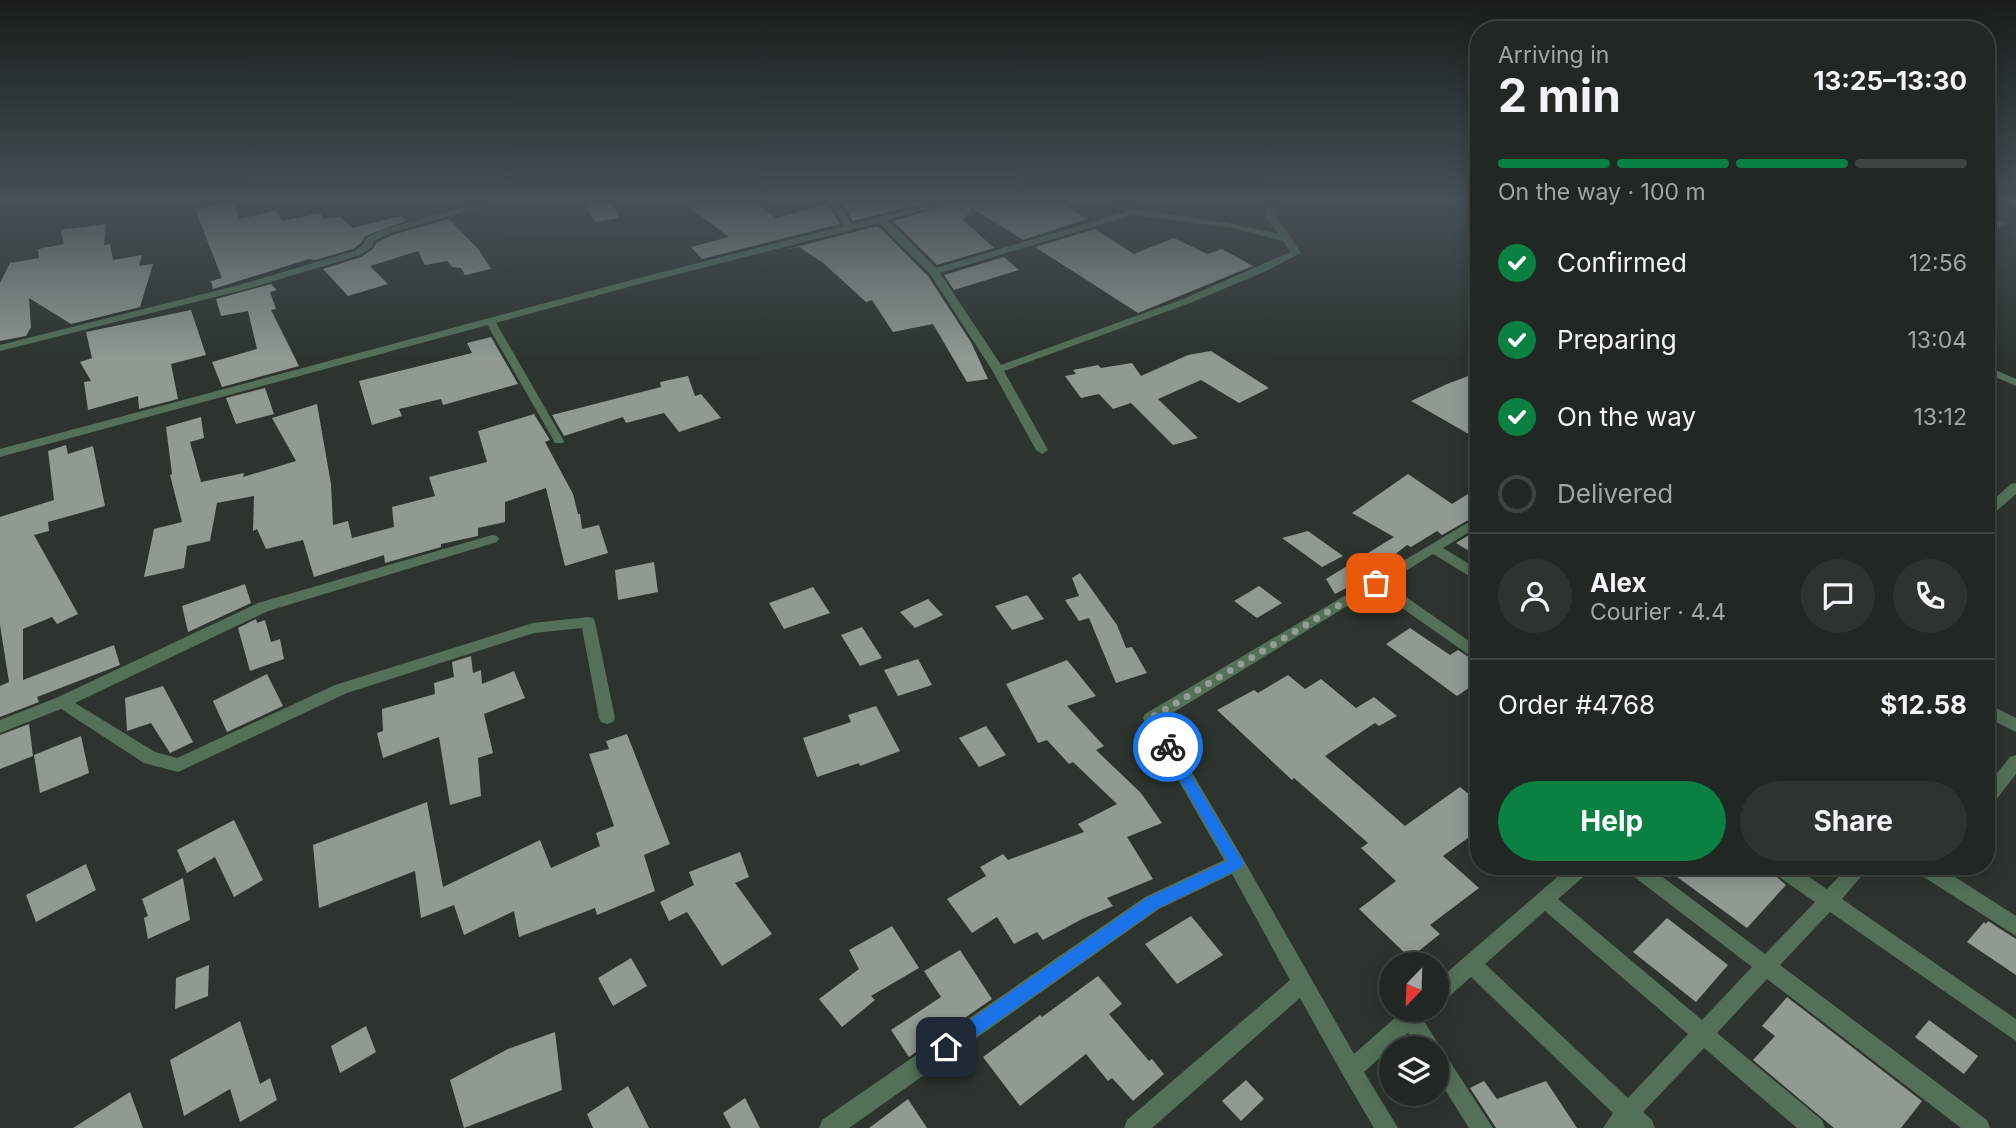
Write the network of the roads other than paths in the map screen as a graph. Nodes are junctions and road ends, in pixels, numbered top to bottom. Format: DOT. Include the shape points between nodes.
graph roads {
  1 [pos="355,254"];
  2 [pos="745,254"];
  3 [pos="916,254"];
  4 [pos="993,254"];
  5 [pos="1295,254"];
  6 [pos="934,271"];
  7 [pos="490,321"];
  8 [pos="0,348"];
  9 [pos="998,370"];
  10 [pos="1995,373"];
  11 [pos="2016,383"];
  12 [pos="559,441"];
  13 [pos="1042,450"];
  14 [pos="0,453"];
  15 [pos="2016,487"];
  16 [pos="1995,505"];
  17 [pos="1470,526"];
  18 [pos="492,539"];
  19 [pos="1434,548"];
  20 [pos="1470,571"];
  21 [pos="1376,583"];
  22 [pos="1470,650"];
  23 [pos="62,702"];
  24 [pos="1995,714"];
  25 [pos="607,718"];
  26 [pos="2016,726"];
  27 [pos="0,727"];
  28 [pos="2016,762"];
  29 [pos="1995,789"];
  30 [pos="1236,863"];
  31 [pos="1573,875"];
  32 [pos="1646,875"];
  33 [pos="1792,875"];
  34 [pos="1853,875"];
  35 [pos="1939,875"];
  36 [pos="1545,900"];
  37 [pos="1829,901"];
  38 [pos="2016,928"];
  39 [pos="1471,964"];
  40 [pos="1767,967"];
  41 [pos="1449,983"];
  42 [pos="1301,984"];
  43 [pos="1406,1022"];
  44 [pos="2016,1031"];
  45 [pos="1703,1035"];
  46 [pos="1351,1070"];
  47 [pos="1449,1077"];
  48 [pos="1621,1121"];
  49 [pos="830,1128"];
  50 [pos="1135,1128"];
  51 [pos="1387,1128"];
  52 [pos="1482,1128"];
  53 [pos="1644,1128"];
  54 [pos="1814,1128"];
  55 [pos="1979,1128"];
  1 -- 8 [label="street"];
  2 -- 7 [label="street"];
  3 -- 6 [label="street"];
  4 -- 6 [label="street"];
  5 -- 9 [label="street" via="1180,304"];
  6 -- 9 [label="street"];
  7 -- 12 [label="lane"];
  7 -- 14 [label="street"];
  9 -- 13 [label="street"];
  10 -- 11 [label="street"];
  15 -- 16 [label="street"];
  17 -- 19 [label="street"];
  18 -- 23 [label="street" via="263,607"];
  19 -- 20 [label="street"];
  19 -- 21 [label="street"];
  21 -- 22 [label="street"];
  21 -- 30 [label="street" via="1151,718"];
  23 -- 25 [label="street" via="150,758 178,765 341,689 533,628 588,622"];
  23 -- 27 [label="street"];
  24 -- 26 [label="street"];
  28 -- 29 [label="street"];
  30 -- 42 [label="street"];
  30 -- 49 [label="street" via="1152,903"];
  31 -- 36 [label="street"];
  32 -- 40 [label="street"];
  33 -- 37 [label="street"];
  34 -- 37 [label="street"];
  35 -- 38 [label="street"];
  36 -- 39 [label="street"];
  36 -- 45 [label="street"];
  37 -- 40 [label="street"];
  37 -- 44 [label="street"];
  39 -- 41 [label="street"];
  39 -- 48 [label="street"];
  40 -- 45 [label="street"];
  40 -- 55 [label="street"];
  42 -- 46 [label="street"];
  42 -- 50 [label="street"];
  43 -- 46 [label="street"];
  45 -- 48 [label="street"];
  45 -- 54 [label="street"];
  46 -- 51 [label="street"];
  47 -- 52 [label="street"];
  48 -- 53 [label="street"];
}
